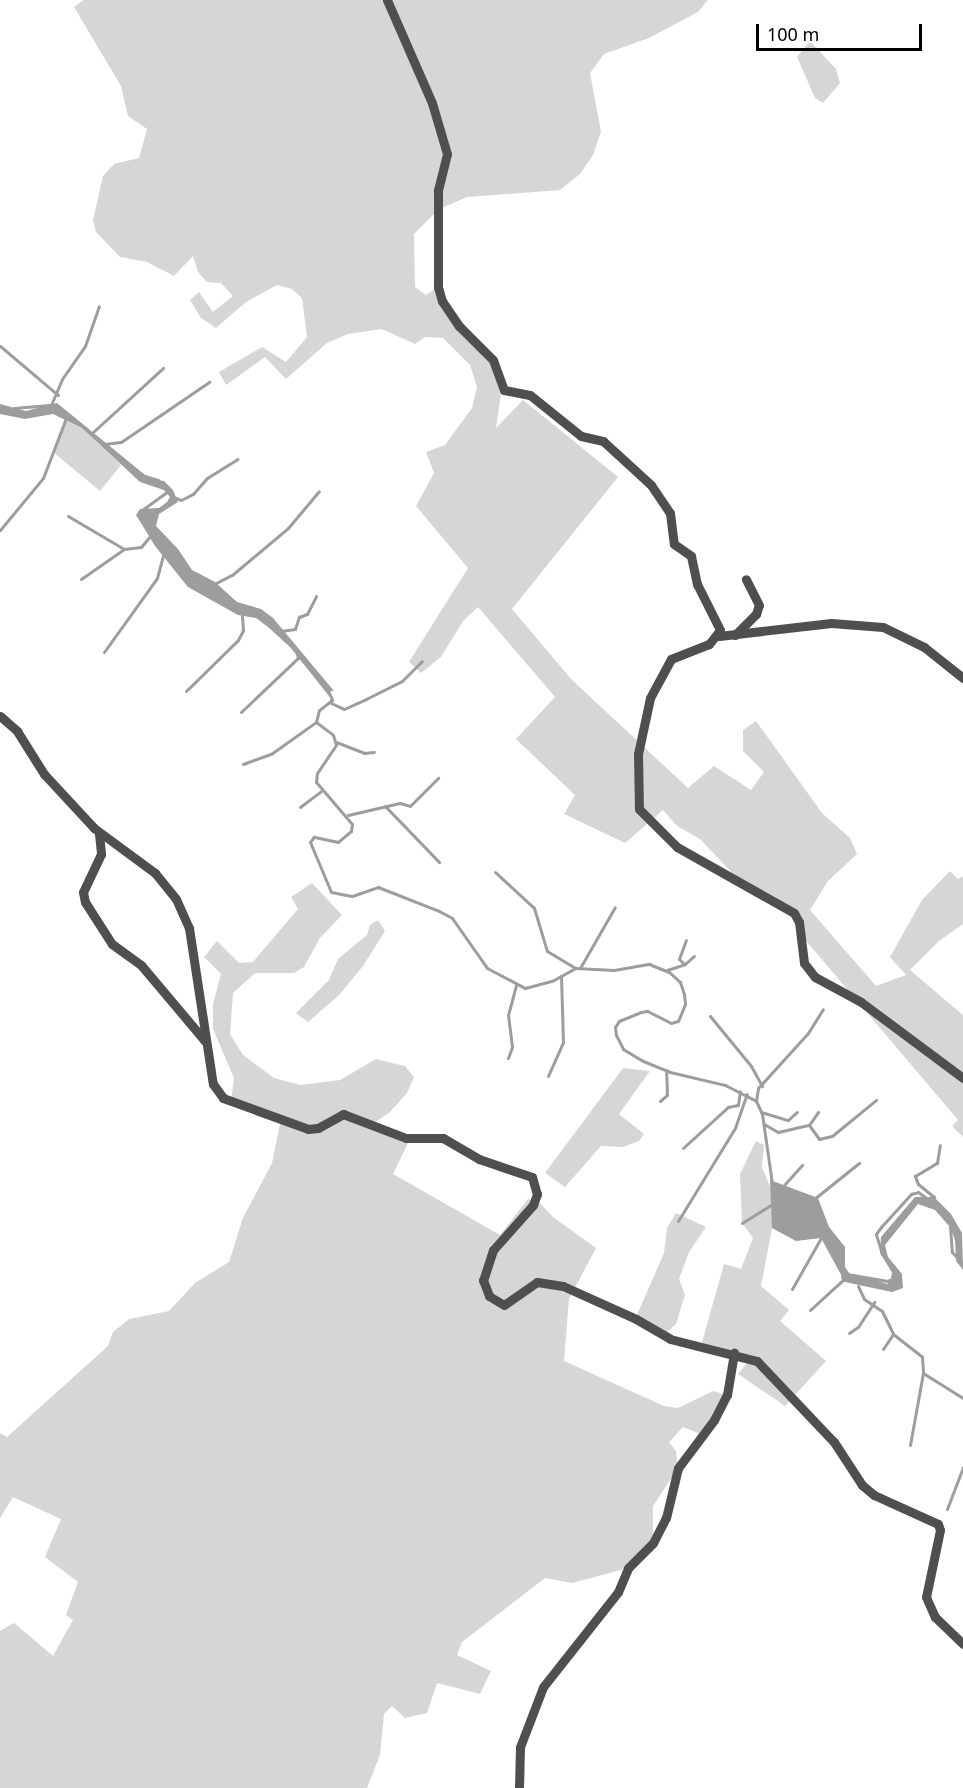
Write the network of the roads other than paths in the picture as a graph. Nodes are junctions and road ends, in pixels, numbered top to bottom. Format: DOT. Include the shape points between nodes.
graph roads {
  1 [pos="387,0"];
  2 [pos="746,579"];
  3 [pos="735,635"];
  4 [pos="719,636"];
  5 [pos="963,678"];
  6 [pos="0,716"];
  7 [pos="99,834"];
  8 [pos="205,1041"];
  9 [pos="963,1078"];
  10 [pos="734,1353"];
  11 [pos="963,1644"];
  12 [pos="519,1788"];
  1 -- 4 [label="street" via="432,103 447,154 438,191 438,288 442,301 459,326 493,360 504,390 530,395 580,435 603,441 651,485 670,513 674,544 691,556 692,574"];
  2 -- 3 [label="street" via="758,610"];
  3 -- 4 [label="street"];
  3 -- 5 [label="street" via="831,623 883,627 924,647"];
  4 -- 9 [label="street" via="670,659 650,698 638,754 639,808 677,847 794,913 799,922 804,963 815,977 861,1002"];
  6 -- 7 [label="street" via="17,731 44,774"];
  7 -- 8 [label="street" via="162,880 188,921"];
  7 -- 8 [label="street" via="101,854 83,892 85,902 112,944 141,964"];
  8 -- 10 [label="street" via="213,1066 213,1084 226,1100 308,1129 318,1128 343,1114 406,1138 443,1138 478,1159 532,1177 537,1194 533,1205 497,1242 483,1280 489,1296 498,1305 510,1303 537,1282 549,1283 636,1318 670,1339"];
  10 -- 11 [label="street" via="762,1366 834,1442 868,1490 938,1524 926,1597 935,1617"];
  10 -- 12 [label="street" via="727,1395 714,1420 678,1468 666,1518 653,1543 628,1568 618,1592 543,1687 520,1747"];
}
